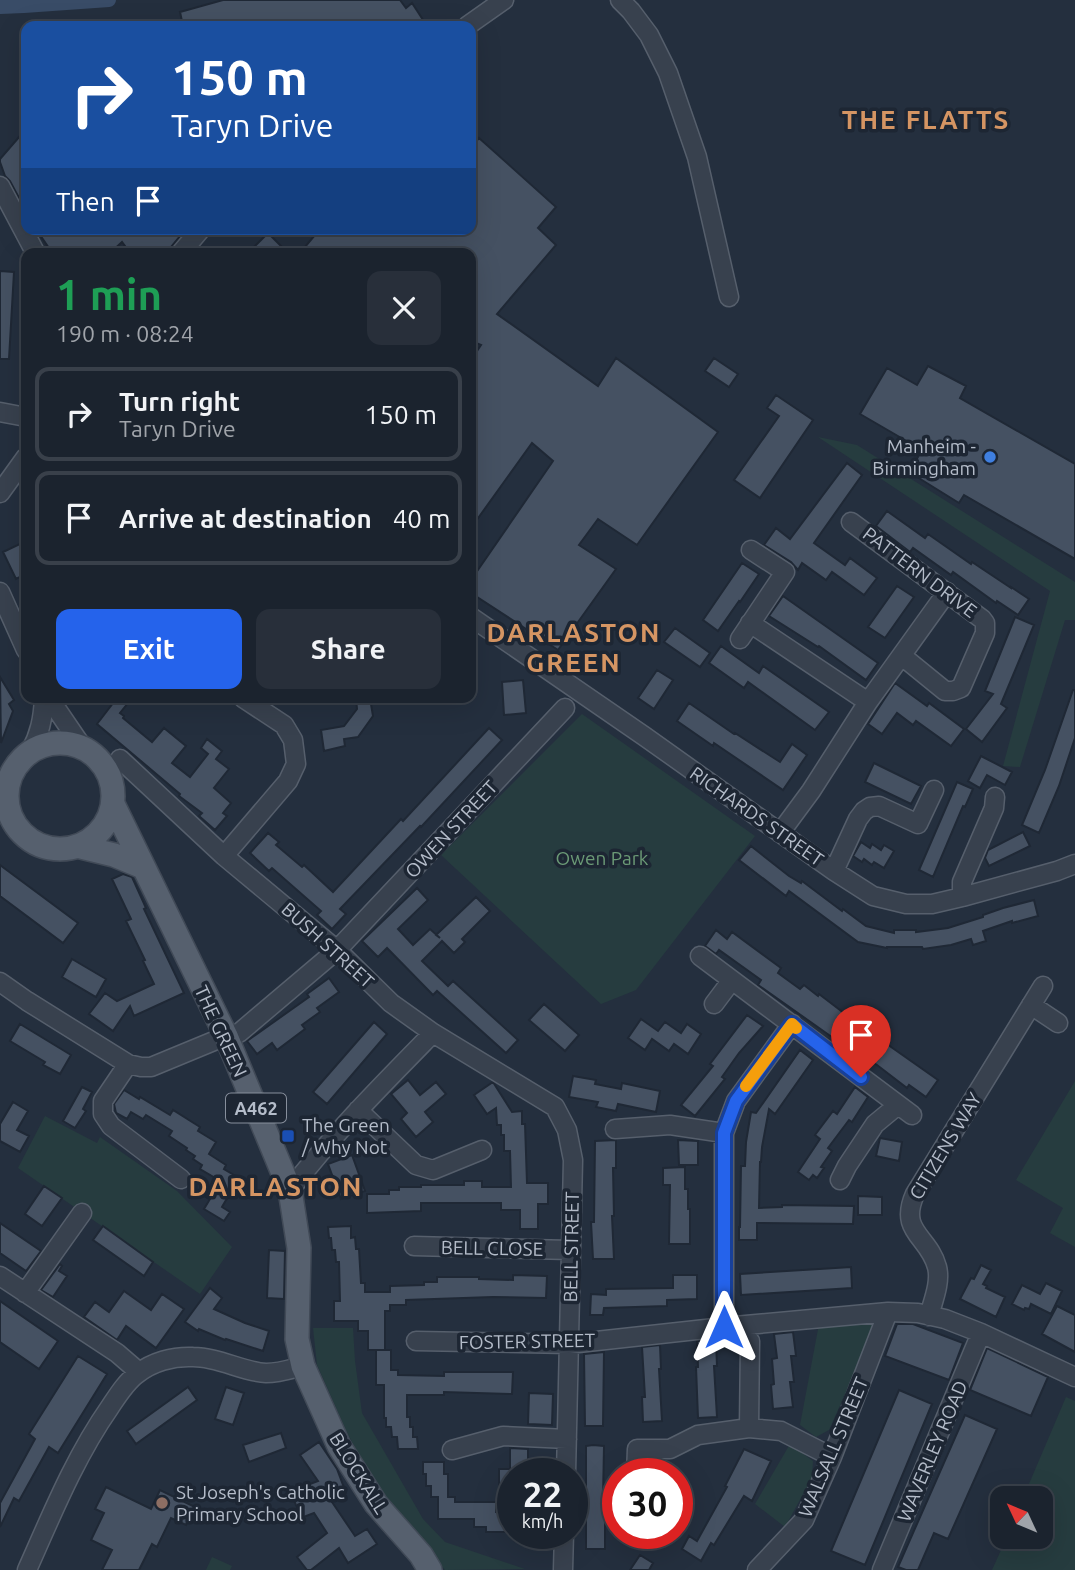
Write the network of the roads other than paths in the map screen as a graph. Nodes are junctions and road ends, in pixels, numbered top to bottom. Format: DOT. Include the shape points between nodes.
graph roads {
  1 [pos="504,0"];
  2 [pos="620,0"];
  3 [pos="474,21"];
  4 [pos="0,186"];
  5 [pos="8,219"];
  6 [pos="31,248"];
  7 [pos="729,298"];
  8 [pos="0,412"];
  9 [pos="21,416"];
  10 [pos="21,464"];
  11 [pos="0,493"];
  12 [pos="851,522"];
  13 [pos="751,550"];
  14 [pos="0,592"];
  15 [pos="947,592"];
  16 [pos="476,621"];
  17 [pos="750,623"];
  18 [pos="21,639"];
  19 [pos="740,639"];
  20 [pos="902,656"];
  21 [pos="868,702"];
  22 [pos="44,703"];
  23 [pos="53,703"];
  24 [pos="251,703"];
  25 [pos="565,708"];
  26 [pos="83,748"];
  27 [pos="30,752"];
  28 [pos="120,759"];
  29 [pos="4,790"];
  30 [pos="934,790"];
  31 [pos="995,797"];
  32 [pos="113,804"];
  33 [pos="11,831"];
  34 [pos="780,833"];
  35 [pos="77,846"];
  36 [pos="224,856"];
  37 [pos="1075,864"];
  38 [pos="143,867"];
  39 [pos="834,871"];
  40 [pos="962,897"];
  41 [pos="337,950"];
  42 [pos="700,956"];
  43 [pos="732,980"];
  44 [pos="0,982"];
  45 [pos="1043,986"];
  46 [pos="714,1004"];
  47 [pos="1031,1005"];
  48 [pos="1058,1023"];
  49 [pos="792,1024"];
  50 [pos="433,1033"];
  51 [pos="232,1035"];
  52 [pos="128,1064"];
  53 [pos="555,1107"];
  54 [pos="358,1110"];
  55 [pos="615,1129"];
  56 [pos="724,1133"];
  57 [pos="482,1150"];
  58 [pos="849,1174"];
  59 [pos="181,1179"];
  60 [pos="290,1190"];
  61 [pos="82,1213"];
  62 [pos="414,1246"];
  63 [pos="571,1250"];
  64 [pos="0,1276"];
  65 [pos="25,1293"];
  66 [pos="888,1312"];
  67 [pos="929,1316"];
  68 [pos="724,1327"];
  69 [pos="981,1333"];
  70 [pos="416,1341"];
  71 [pos="750,1341"];
  72 [pos="569,1344"];
  73 [pos="303,1366"];
  74 [pos="139,1372"];
  75 [pos="1075,1377"];
  76 [pos="749,1428"];
  77 [pos="567,1439"];
  78 [pos="452,1450"];
  79 [pos="832,1457"];
  80 [pos="566,1458"];
  81 [pos="636,1458"];
  82 [pos="564,1549"];
  83 [pos="27,1570"];
  84 [pos="430,1570"];
  85 [pos="563,1570"];
  86 [pos="757,1570"];
  87 [pos="882,1570"];
  1 -- 3 [label="street"];
  2 -- 7 [label="street" via="649,35 668,73 697,157"];
  4 -- 5 [label="street"];
  5 -- 6 [label="street"];
  8 -- 9 [label="street"];
  10 -- 11 [label="street"];
  12 -- 15 [label="street, PATTERN DRIVE"];
  13 -- 17 [label="street" via="785,572"];
  14 -- 18 [label="street"];
  15 -- 20 [label="street"];
  15 -- 20 [label="street, PATTERN DRIVE" via="985,623 961,688 945,691"];
  16 -- 34 [label="street, RICHARDS STREET"];
  17 -- 19 [label="street"];
  17 -- 21 [label="street"];
  20 -- 21 [label="street"];
  21 -- 34 [label="street"];
  22 -- 27 [label="street"];
  23 -- 26 [label="street"];
  24 -- 36 [label="street" via="284,725 293,740 296,764 288,781"];
  25 -- 41 [label="street, OWEN STREET"];
  26 -- 27 [label="main road" via="61,742"];
  26 -- 32 [label="main road" via="108,774"];
  27 -- 29 [label="main road" via="13,770"];
  28 -- 36 [label="street, BUSH STREET"];
  29 -- 33 [label="main road" via="14,823"];
  30 -- 39 [label="street" via="918,824 879,806 864,811"];
  31 -- 40 [label="street" via="962,882"];
  32 -- 35 [label="main road" via="101,830"];
  32 -- 38 [label="main road, A462"];
  33 -- 35 [label="main road" via="51,848"];
  34 -- 39 [label="street, RICHARDS STREET"];
  35 -- 38 [label="main road"];
  36 -- 41 [label="street, BUSH STREET"];
  37 -- 40 [label="street, RICHARDS STREET"];
  38 -- 51 [label="main road, THE GREEN / A462"];
  39 -- 40 [label="street, RICHARDS STREET" via="873,896 906,904"];
  41 -- 50 [label="street, BUSH STREET" via="391,1003"];
  41 -- 51 [label="street, OWEN STREET"];
  42 -- 43 [label="street"];
  43 -- 46 [label="street"];
  43 -- 49 [label="street"];
  44 -- 52 [label="street"];
  45 -- 47 [label="street, CITIZENS WAY"];
  47 -- 48 [label="street"];
  47 -- 67 [label="street, CITIZENS WAY" via="909,1207 914,1229 938,1269"];
  49 -- 56 [label="street" via="736,1101"];
  49 -- 58 [label="street" via="905,1110 875,1124"];
  50 -- 53 [label="street, BUSH STREET"];
  50 -- 54 [label="street"];
  51 -- 52 [label="street, OWEN STREET" via="151,1067"];
  51 -- 60 [label="main road, THE GREEN / A462"];
  52 -- 59 [label="street" via="103,1101 103,1114 111,1126"];
  53 -- 63 [label="street, BELL STREET" via="567,1130 573,1160"];
  54 -- 57 [label="street" via="416,1166 433,1170"];
  54 -- 60 [label="street"];
  55 -- 56 [label="street" via="670,1125"];
  56 -- 68 [label="street"];
  60 -- 73 [label="main road, THE GREEN / A462" via="299,1248 297,1339"];
  61 -- 65 [label="street"];
  62 -- 63 [label="street, BELL CLOSE"];
  63 -- 72 [label="street, BELL STREET"];
  64 -- 65 [label="street"];
  65 -- 74 [label="street"];
  66 -- 67 [label="street, FOSTER STREET"];
  66 -- 68 [label="street, FOSTER STREET"];
  66 -- 79 [label="street, WALSALL STREET"];
  67 -- 69 [label="street, FOSTER STREET"];
  68 -- 72 [label="street, FOSTER STREET"];
  69 -- 75 [label="street, FOSTER STREET"];
  69 -- 87 [label="street, WAVERLEY ROAD"];
  70 -- 72 [label="street, FOSTER STREET"];
  71 -- 76 [label="street"];
  72 -- 77 [label="street, BELL STREET"];
  73 -- 74 [label="street" via="265,1373 193,1356 162,1361"];
  73 -- 84 [label="main road, BLOCKALL / A462" via="339,1446 376,1504"];
  74 -- 83 [label="street" via="79,1456"];
  76 -- 79 [label="street" via="781,1431"];
  76 -- 81 [label="street" via="698,1435 670,1449 636,1448"];
  77 -- 78 [label="street" via="502,1436"];
  77 -- 80 [label="street, BELL STREET"];
  79 -- 86 [label="street, WALSALL STREET" via="804,1520"];
  82 -- 85 [label="street"];
}
